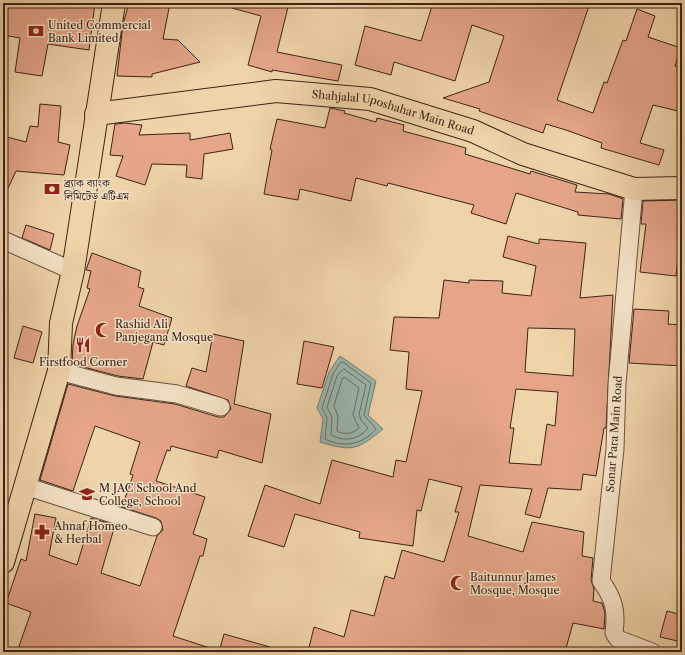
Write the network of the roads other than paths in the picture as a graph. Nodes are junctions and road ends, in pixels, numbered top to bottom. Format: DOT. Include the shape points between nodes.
graph roads {
  1 [pos="114,3"];
  2 [pos="96,114"];
  3 [pos="682,188"];
  4 [pos="634,189"];
  5 [pos="3,240"];
  6 [pos="73,271"];
  7 [pos="60,372"];
  8 [pos="221,406"];
  9 [pos="25,486"];
  10 [pos="153,527"];
  11 [pos="3,562"];
  12 [pos="652,652"];
  1 -- 2 [label="main road"];
  2 -- 4 [label="main road, Shahjalal Uposhahar Main Road" via="276,91 370,99 473,131 523,154"];
  2 -- 6 [label="main road"];
  3 -- 4 [label="main road, Shahjalal Uposhahar Main Road"];
  4 -- 12 [label="street, Sonar Para Main Road" via="617,384 615,449 602,582 611,595 616,616 614,633 618,639"];
  5 -- 6 [label="street"];
  6 -- 7 [label="main road" via="61,324"];
  7 -- 8 [label="street" via="116,386 177,394"];
  7 -- 9 [label="main road"];
  9 -- 10 [label="street"];
  9 -- 11 [label="main road"];
}
